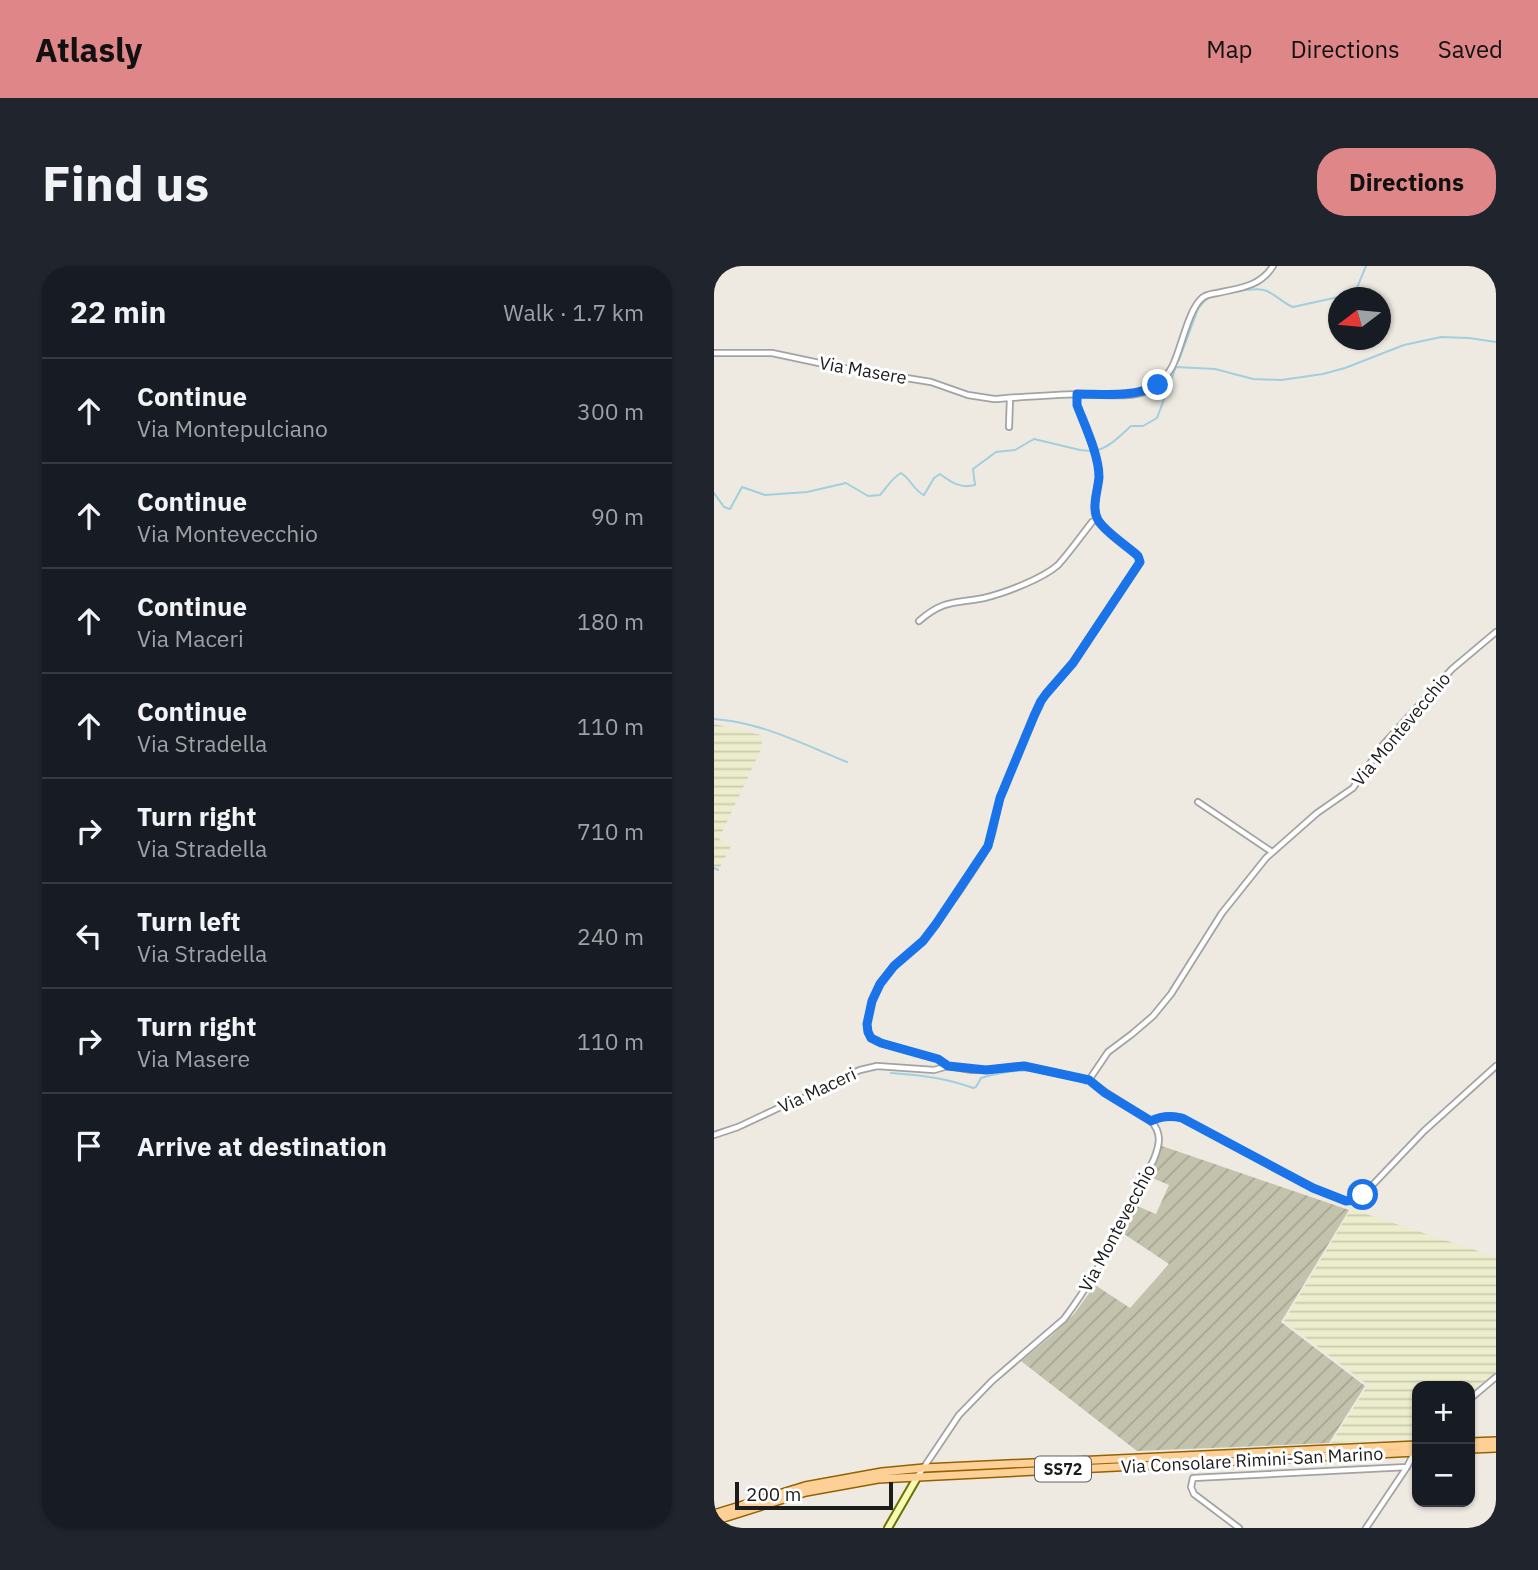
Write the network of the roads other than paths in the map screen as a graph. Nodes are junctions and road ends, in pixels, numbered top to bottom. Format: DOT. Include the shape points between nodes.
graph roads {
  1 [pos="1273,266"];
  2 [pos="714,353"];
  3 [pos="1077,394"];
  4 [pos="1010,398"];
  5 [pos="1009,427"];
  6 [pos="1097,519"];
  7 [pos="919,621"];
  8 [pos="1496,632"];
  9 [pos="1198,802"];
  10 [pos="1272,852"];
  11 [pos="948,1066"];
  12 [pos="1496,1066"];
  13 [pos="1089,1080"];
  14 [pos="1151,1121"];
  15 [pos="714,1135"];
  16 [pos="1496,1377"];
  17 [pos="1475,1395"];
  18 [pos="1496,1441"];
  19 [pos="1475,1442"];
  20 [pos="1496,1448"];
  21 [pos="1475,1449"];
  22 [pos="1412,1450"];
  23 [pos="1412,1450"];
  24 [pos="1412,1458"];
  25 [pos="1407,1467"];
  26 [pos="924,1468"];
  27 [pos="918,1476"];
  28 [pos="714,1514"];
  29 [pos="714,1521"];
  30 [pos="888,1528"];
  31 [pos="1239,1528"];
  32 [pos="1366,1528"];
  1 -- 3 [label="street, Via Masere" via="1253,285 1200,300 1174,364 1158,385 1126,395"];
  2 -- 4 [label="street, Via Masere" via="772,353 931,382 982,398"];
  3 -- 4 [label="street, Via Masere"];
  3 -- 6 [label="street" via="1099,476"];
  4 -- 5 [label="street"];
  6 -- 7 [label="street" via="1057,565 1041,576 1003,593 947,603"];
  6 -- 11 [label="street" via="1138,556 1138,567 1073,663 1041,701 1000,798 983,855 923,941 894,966 872,1001 867,1024 871,1038"];
  8 -- 10 [label="street, Via Montevecchio" via="1452,669 1382,747 1353,788"];
  9 -- 10 [label="street"];
  10 -- 13 [label="street, Via Montevecchio" via="1222,913 1171,994 1153,1016 1108,1052"];
  11 -- 13 [label="street, Via Maceri" via="986,1070 1024,1066"];
  11 -- 15 [label="street, Via Maceri" via="860,1070 820,1092"];
  12 -- 14 [label="street" via="1351,1202 1313,1188 1182,1118 1173,1115"];
  13 -- 14 [label="street"];
  14 -- 26 [label="street, Via Montevecchio" via="1160,1136 1159,1147 1086,1290 1064,1319 959,1415"];
  16 -- 17 [label="street"];
  18 -- 19 [label="main road"];
  20 -- 21 [label="main road"];
  22 -- 26 [label="main road, Via Consolare Rimini-San Marino / SS72"];
  23 -- 27 [label="main road, Via Consolare Rimini-San Marino / SS72"];
  24 -- 25 [label="street"];
  25 -- 31 [label="street" via="1193,1478 1194,1494"];
  25 -- 32 [label="street"];
  26 -- 27 [label="street, Via Montevecchio"];
  26 -- 28 [label="main road, Via Consolare Rimini-San Marino / SS72" via="805,1486"];
  27 -- 29 [label="main road, Via Consolare Rimini-San Marino / SS72" via="806,1492"];
  27 -- 30 [label="street"];
}
